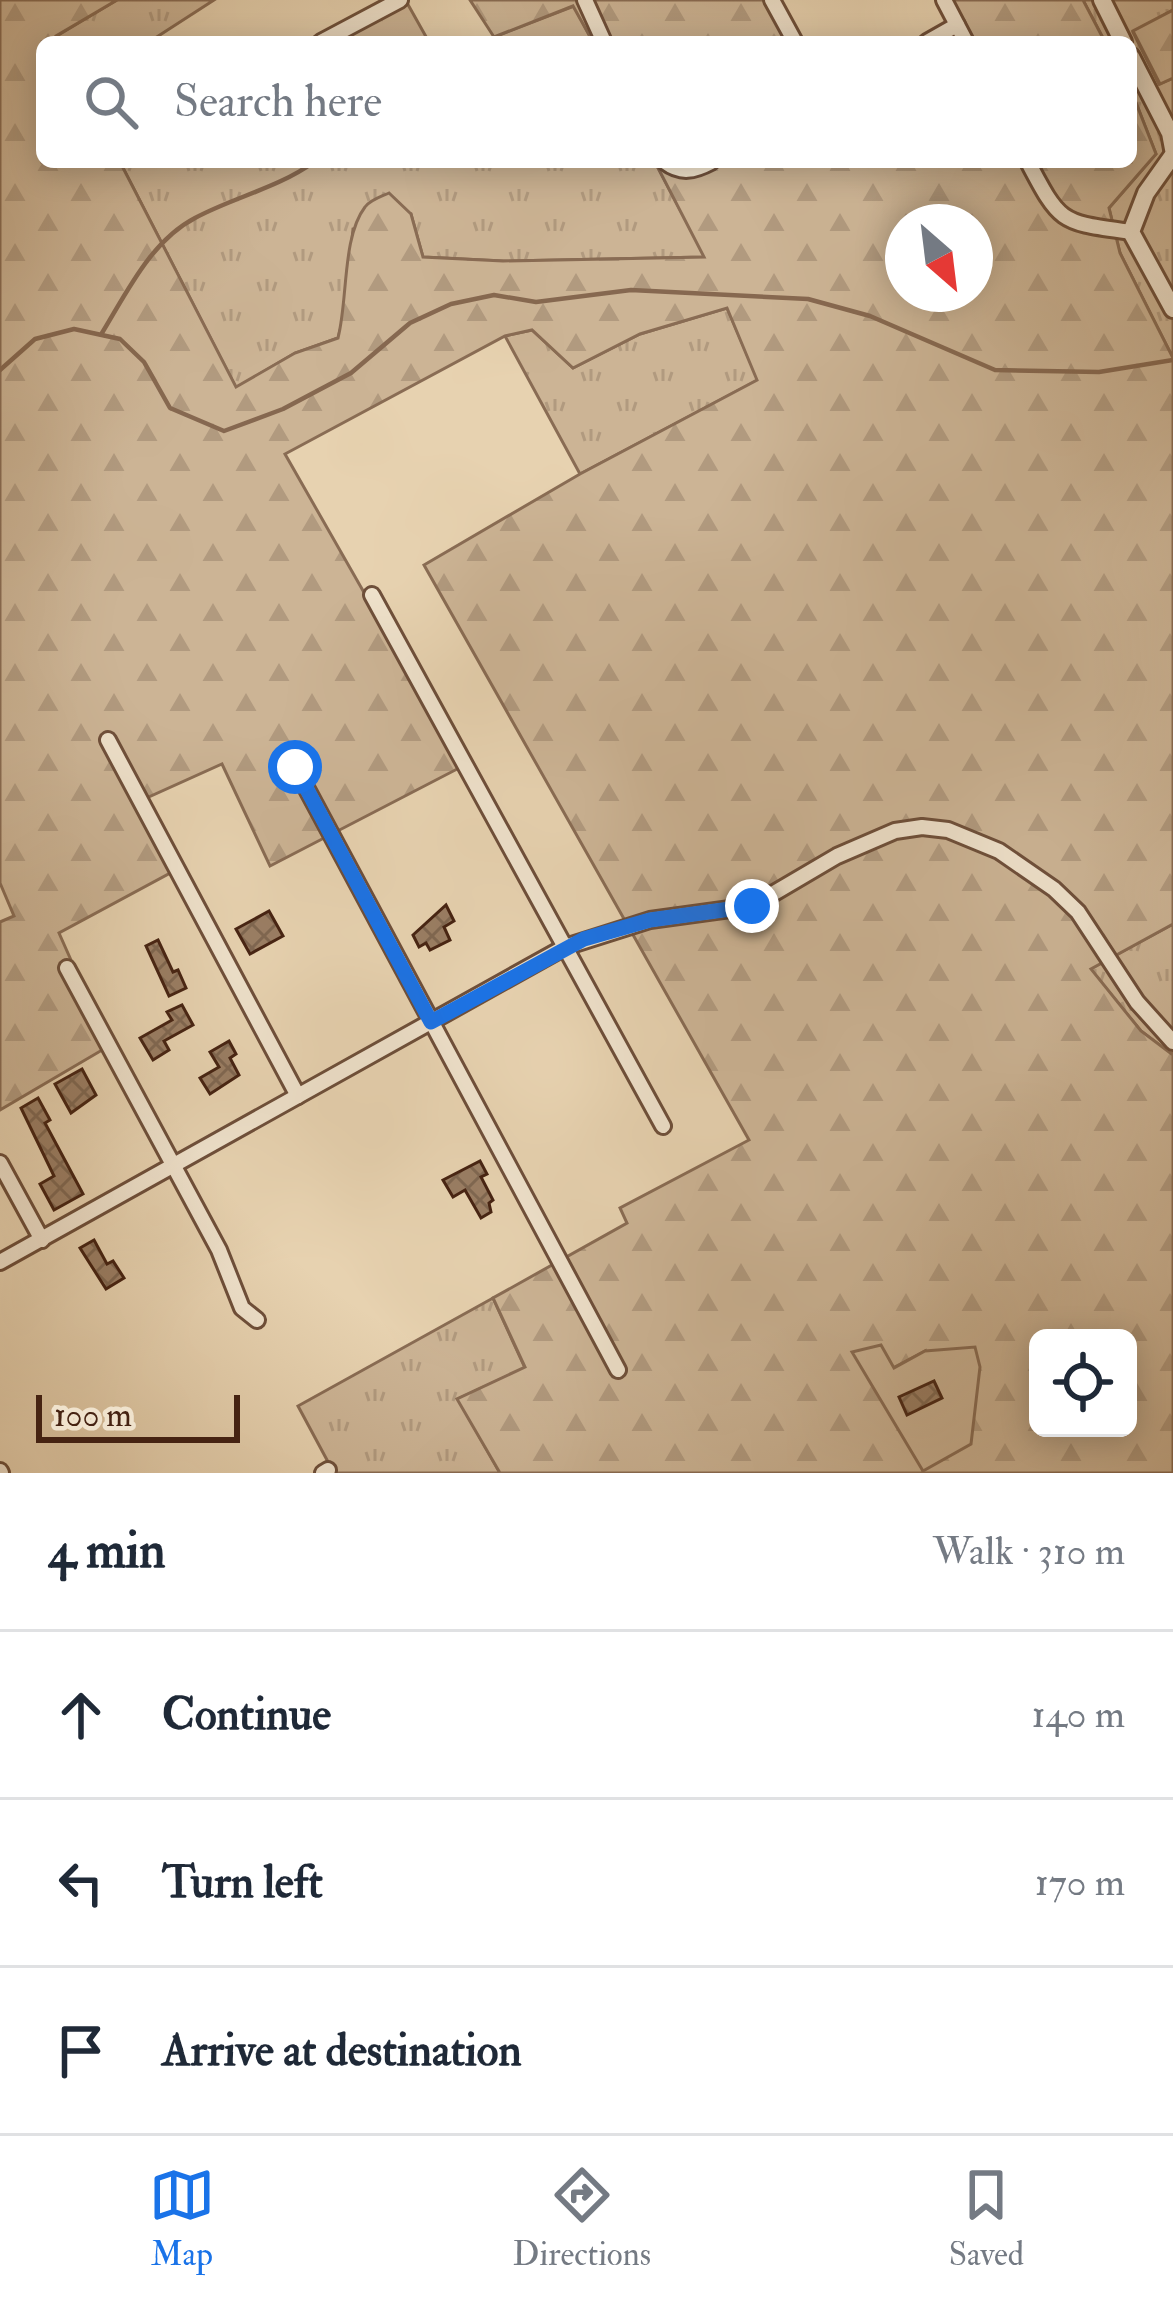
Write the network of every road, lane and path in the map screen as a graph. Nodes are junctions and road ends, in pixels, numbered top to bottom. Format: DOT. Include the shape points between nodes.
graph roads {
  1 [pos="400,0"];
  2 [pos="585,0"];
  3 [pos="772,0"];
  4 [pos="944,0"];
  5 [pos="1102,0"];
  6 [pos="957,26"];
  7 [pos="332,36"];
  8 [pos="601,36"];
  9 [pos="792,36"];
  10 [pos="938,36"];
  11 [pos="963,36"];
  12 [pos="1121,36"];
  13 [pos="1137,69"];
  14 [pos="1171,160"];
  15 [pos="1031,168"];
  16 [pos="1131,232"];
  17 [pos="1173,309"];
  18 [pos="372,595"];
  19 [pos="109,740"];
  20 [pos="295,767"];
  21 [pos="565,947"];
  22 [pos="67,968"];
  23 [pos="431,1022"];
  24 [pos="1173,1042"];
  25 [pos="298,1096"];
  26 [pos="662,1126"];
  27 [pos="0,1163"];
  28 [pos="173,1166"];
  29 [pos="42,1240"];
  30 [pos="0,1262"];
  31 [pos="257,1319"];
  32 [pos="618,1370"];
  1 -- 7 [label="street"];
  2 -- 8 [label="street"];
  3 -- 9 [label="street"];
  4 -- 6 [label="street"];
  5 -- 12 [label="street"];
  6 -- 10 [label="street"];
  6 -- 11 [label="street"];
  13 -- 14 [label="street" via="1170,133"];
  14 -- 16 [label="street"];
  15 -- 16 [label="street" via="1065,220"];
  16 -- 17 [label="street"];
  18 -- 21 [label="street"];
  19 -- 25 [label="street"];
  20 -- 23 [label="street"];
  21 -- 23 [label="street"];
  21 -- 24 [label="street" via="650,920 752,906 895,831 948,830 999,851 1054,889"];
  21 -- 26 [label="street"];
  22 -- 28 [label="street"];
  23 -- 25 [label="street"];
  23 -- 32 [label="street"];
  25 -- 28 [label="street"];
  27 -- 29 [label="street"];
  28 -- 29 [label="street"];
  28 -- 31 [label="street" via="242,1308"];
  29 -- 30 [label="street"];
}
